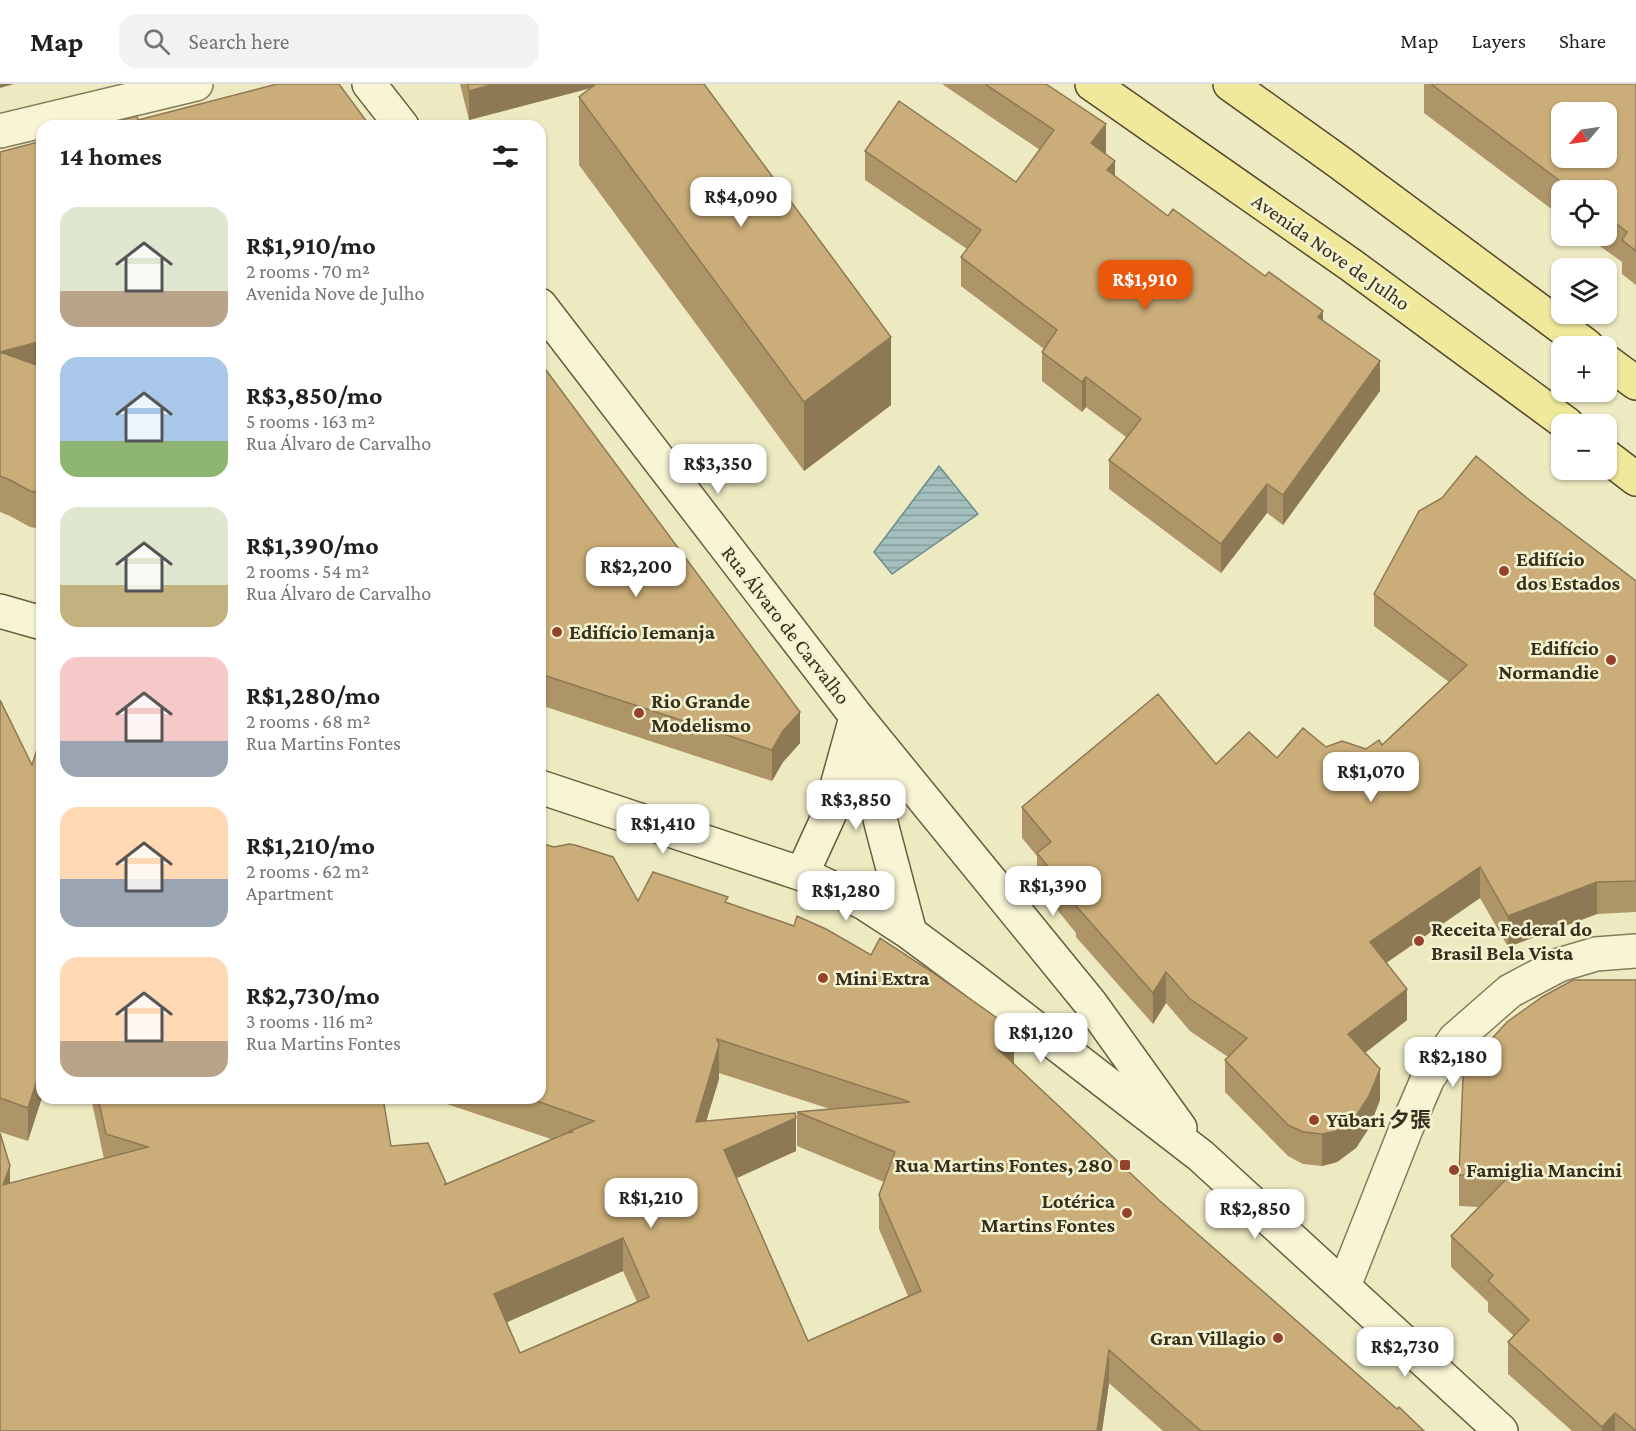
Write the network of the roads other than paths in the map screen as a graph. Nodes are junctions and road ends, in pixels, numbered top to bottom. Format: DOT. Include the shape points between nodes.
graph roads {
  1 [pos="196,84"];
  2 [pos="369,84"];
  3 [pos="1092,84"];
  4 [pos="1230,84"];
  5 [pos="46,120"];
  6 [pos="397,120"];
  7 [pos="36,122"];
  8 [pos="0,131"];
  9 [pos="546,314"];
  10 [pos="1574,336"];
  11 [pos="1617,369"];
  12 [pos="1636,383"];
  13 [pos="1553,414"];
  14 [pos="1617,464"];
  15 [pos="1636,479"];
  16 [pos="0,611"];
  17 [pos="36,621"];
  18 [pos="856,716"];
  19 [pos="546,789"];
  20 [pos="802,874"];
  21 [pos="910,933"];
  22 [pos="1636,951"];
  23 [pos="1201,1156"];
  24 [pos="1344,1286"];
  25 [pos="1501,1431"];
  1 -- 5 [label="street"];
  2 -- 6 [label="street"];
  3 -- 13 [label="main road, Avenida Nove de Julho" via="1351,265"];
  4 -- 10 [label="main road"];
  7 -- 8 [label="street"];
  9 -- 18 [label="street, Rua Álvaro de Carvalho"];
  11 -- 12 [label="main road"];
  14 -- 15 [label="main road"];
  16 -- 17 [label="street"];
  18 -- 20 [label="street" via="829,815"];
  18 -- 21 [label="street, Rua Álvaro de Carvalho"];
  18 -- 23 [label="street, Rua Álvaro de Carvalho" via="1091,1004"];
  19 -- 20 [label="street"];
  20 -- 21 [label="street" via="864,903"];
  21 -- 23 [label="street"];
  22 -- 24 [label="street" via="1596,954 1559,965 1510,991 1455,1039 1419,1098"];
  23 -- 24 [label="street"];
  24 -- 25 [label="street"];
}
